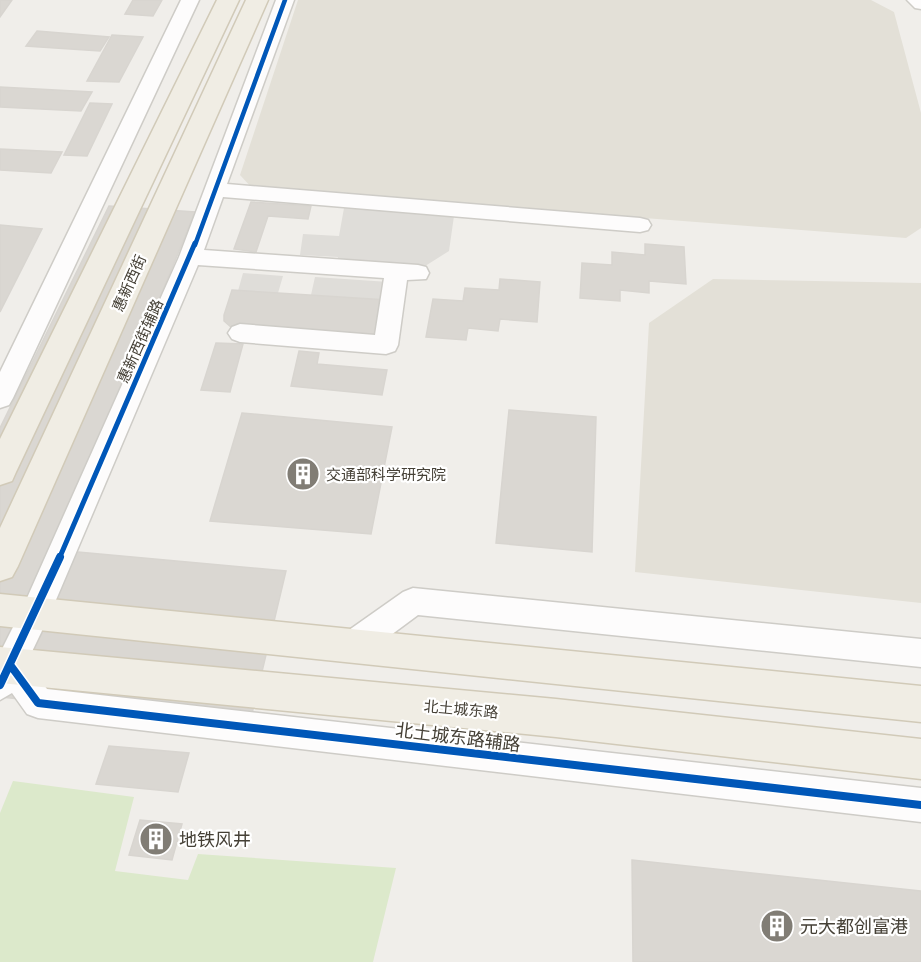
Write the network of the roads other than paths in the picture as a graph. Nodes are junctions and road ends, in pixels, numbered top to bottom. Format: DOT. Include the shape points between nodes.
graph roads {
  1 [pos="189,0"];
  2 [pos="228,0"];
  3 [pos="257,0"];
  4 [pos="285,0"];
  5 [pos="916,0"];
  6 [pos="921,4"];
  7 [pos="215,190"];
  8 [pos="640,225"];
  9 [pos="190,257"];
  10 [pos="240,333"];
  11 [pos="0,398"];
  12 [pos="0,472"];
  13 [pos="0,566"];
  14 [pos="18,612"];
  15 [pos="353,645"];
  16 [pos="921,653"];
  17 [pos="4,672"];
  18 [pos="921,704"];
  19 [pos="921,759"];
  20 [pos="921,805"];
  1 -- 11 [label="street"];
  2 -- 12 [label="main road"];
  3 -- 13 [label="main road, 惠新西街"];
  4 -- 7 [label="street, 惠新西街辅路"];
  5 -- 6 [label="street"];
  7 -- 8 [label="street"];
  7 -- 9 [label="street, 惠新西街辅路"];
  9 -- 10 [label="street" via="407,272 386,345"];
  9 -- 14 [label="street, 惠新西街辅路"];
  14 -- 15 [label="main road"];
  14 -- 17 [label="street, 惠新西街辅路"];
  15 -- 16 [label="street" via="413,601"];
  15 -- 18 [label="main road"];
  17 -- 19 [label="main road, 北土城东路" via="556,718"];
  17 -- 20 [label="street, 北土城东路辅路" via="38,703"];
}
